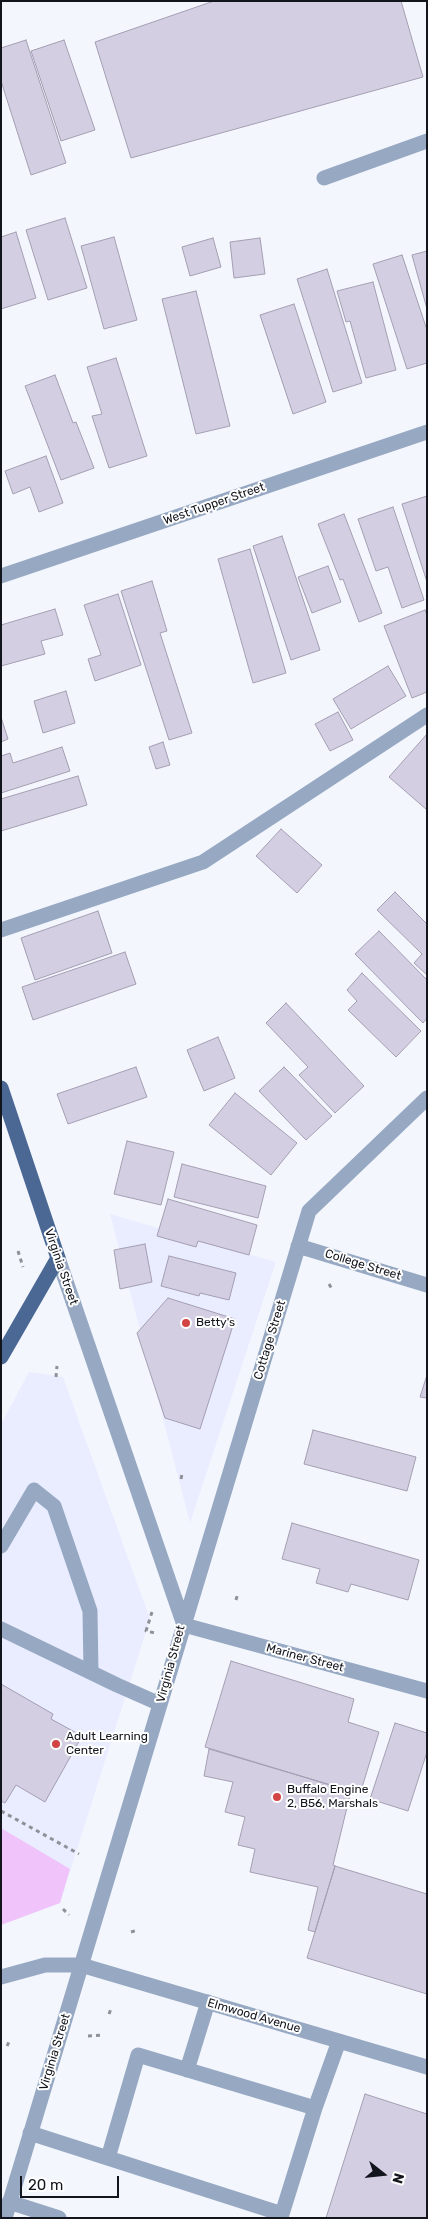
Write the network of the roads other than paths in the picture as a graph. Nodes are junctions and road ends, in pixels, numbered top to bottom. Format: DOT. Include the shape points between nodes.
graph roads {
  1 [pos="427,141"];
  2 [pos="324,178"];
  3 [pos="427,432"];
  4 [pos="1,576"];
  5 [pos="427,714"];
  6 [pos="1,930"];
  7 [pos="1,1088"];
  8 [pos="427,1098"];
  9 [pos="298,1246"];
  10 [pos="58,1258"];
  11 [pos="427,1285"];
  12 [pos="1,1357"];
  13 [pos="1,1546"];
  14 [pos="184,1625"];
  15 [pos="1,1629"];
  16 [pos="91,1672"];
  17 [pos="427,1691"];
  18 [pos="160,1704"];
  19 [pos="81,1965"];
  20 [pos="1,1977"];
  21 [pos="208,2002"];
  22 [pos="339,2041"];
  23 [pos="427,2067"];
  24 [pos="187,2070"];
  25 [pos="314,2108"];
  26 [pos="30,2133"];
  27 [pos="108,2158"];
  28 [pos="9,2202"];
  29 [pos="5,2218"];
  30 [pos="59,2218"];
  1 -- 2 [label="street"];
  3 -- 4 [label="street, West Tupper Street"];
  5 -- 6 [label="street" via="203,862"];
  7 -- 10 [label="main road, Virginia Street"];
  8 -- 9 [label="street, Cottage Street" via="309,1211"];
  9 -- 11 [label="street, College Street"];
  9 -- 14 [label="street, Cottage Street"];
  10 -- 12 [label="main road"];
  10 -- 14 [label="street, Virginia Street"];
  13 -- 16 [label="street" via="34,1490 54,1506 90,1612"];
  14 -- 17 [label="street, Mariner Street"];
  14 -- 18 [label="street, Virginia Street"];
  15 -- 16 [label="street"];
  16 -- 18 [label="street"];
  18 -- 19 [label="street, Virginia Street"];
  19 -- 20 [label="street, Elmwood Avenue" via="45,1965"];
  19 -- 21 [label="street, Elmwood Avenue"];
  19 -- 26 [label="street, Virginia Street"];
  21 -- 22 [label="street, Elmwood Avenue"];
  21 -- 24 [label="street"];
  22 -- 23 [label="street, Elmwood Avenue"];
  22 -- 25 [label="street"];
  24 -- 25 [label="street"];
  24 -- 27 [label="street" via="138,2055"];
  25 -- 27 [label="street" via="282,2214"];
  26 -- 27 [label="street"];
  26 -- 28 [label="street, Virginia Street"];
  28 -- 29 [label="street, Virginia Street"];
  28 -- 30 [label="street"];
}
